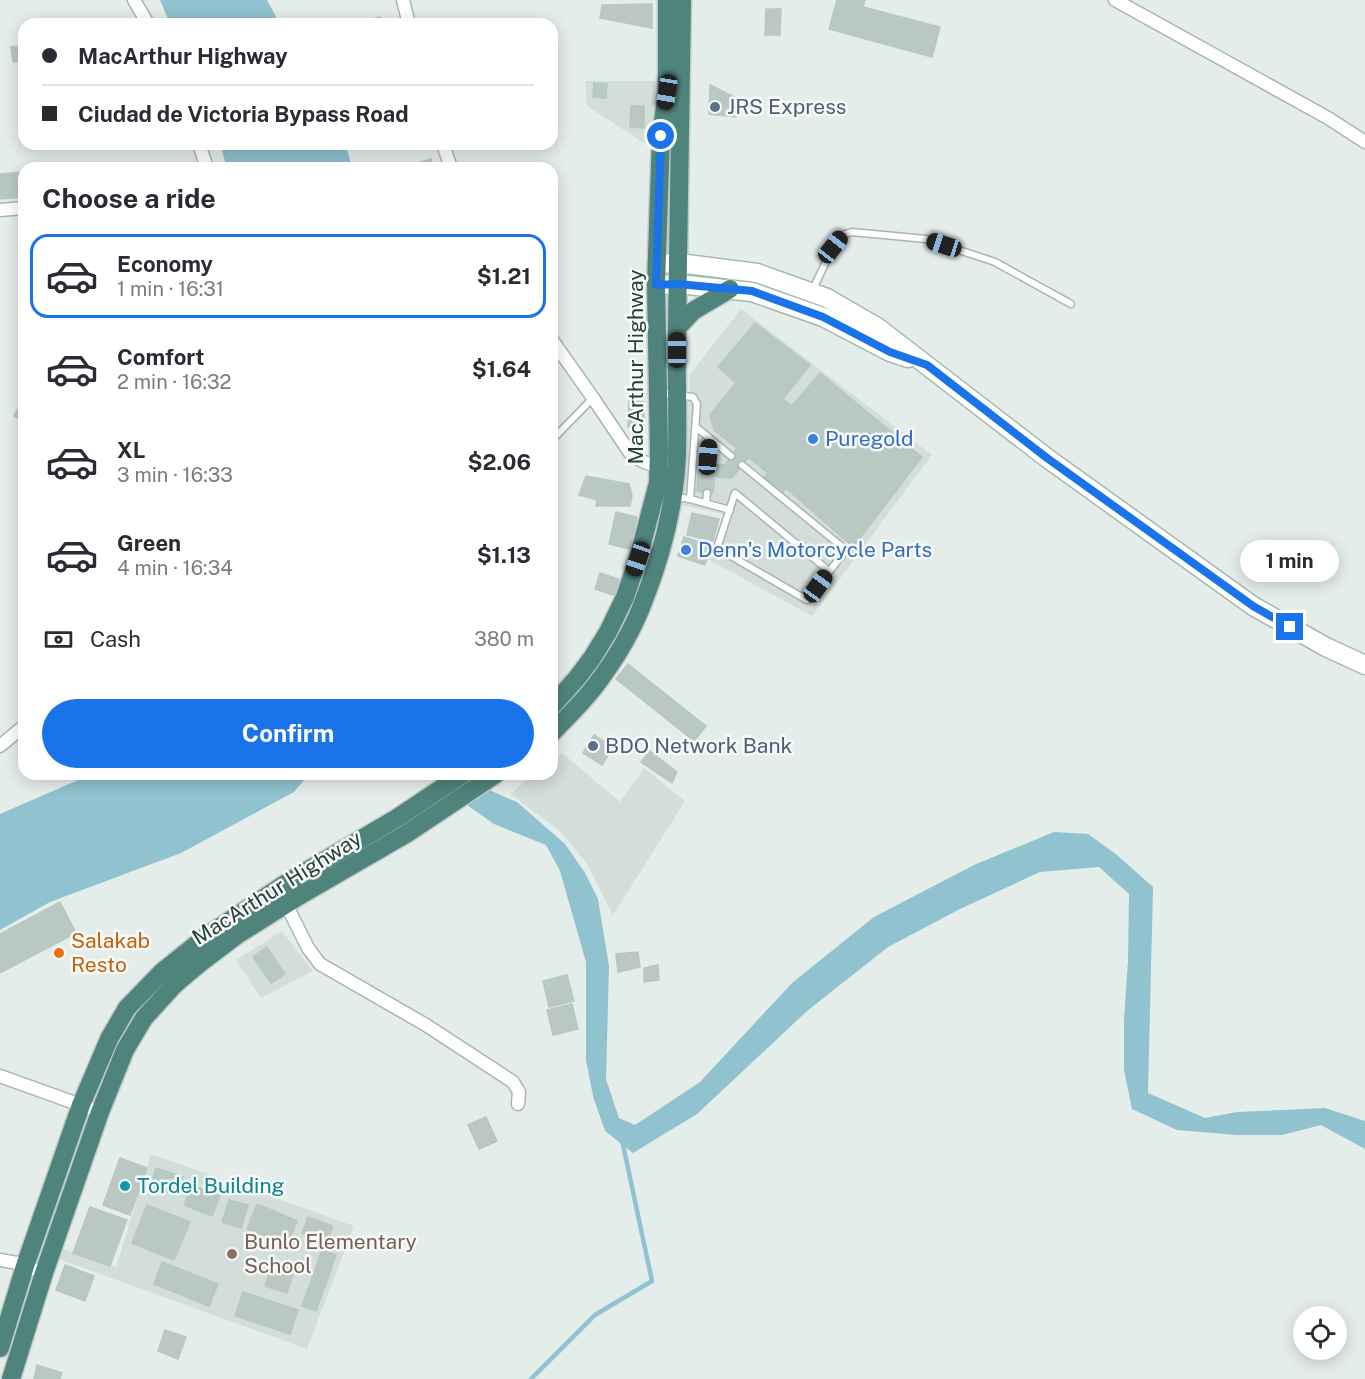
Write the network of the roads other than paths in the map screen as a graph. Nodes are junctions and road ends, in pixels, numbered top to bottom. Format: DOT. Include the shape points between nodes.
graph roads {
  1 [pos="134,0"];
  2 [pos="402,0"];
  3 [pos="667,0"];
  4 [pos="682,0"];
  5 [pos="1115,0"];
  6 [pos="144,18"];
  7 [pos="407,18"];
  8 [pos="1365,142"];
  9 [pos="18,208"];
  10 [pos="0,210"];
  11 [pos="679,263"];
  12 [pos="657,264"];
  13 [pos="678,284"];
  14 [pos="656,285"];
  15 [pos="730,289"];
  16 [pos="811,293"];
  17 [pos="1071,304"];
  18 [pos="677,328"];
  19 [pos="558,348"];
  20 [pos="927,365"];
  21 [pos="658,393"];
  22 [pos="677,395"];
  23 [pos="593,398"];
  24 [pos="696,427"];
  25 [pos="558,434"];
  26 [pos="709,438"];
  27 [pos="731,456"];
  28 [pos="708,457"];
  29 [pos="742,465"];
  30 [pos="667,468"];
  31 [pos="707,493"];
  32 [pos="672,497"];
  33 [pos="706,503"];
  34 [pos="730,510"];
  35 [pos="829,571"];
  36 [pos="1365,665"];
  37 [pos="558,699"];
  38 [pos="558,726"];
  39 [pos="18,731"];
  40 [pos="0,746"];
  41 [pos="454,780"];
  42 [pos="487,780"];
  43 [pos="282,896"];
  44 [pos="0,1076"];
  45 [pos="518,1104"];
  46 [pos="81,1105"];
  47 [pos="100,1112"];
  48 [pos="0,1260"];
  49 [pos="25,1266"];
  50 [pos="44,1273"];
  51 [pos="0,1348"];
  52 [pos="11,1379"];
  1 -- 6 [label="street"];
  2 -- 7 [label="street"];
  3 -- 12 [label="highway, MacArthur Highway" via="667,92 661,136"];
  4 -- 11 [label="highway, MacArthur Highway"];
  5 -- 8 [label="street"];
  9 -- 10 [label="street"];
  11 -- 12 [label="main road"];
  11 -- 13 [label="highway, MacArthur Highway"];
  11 -- 16 [label="main road" via="757,273"];
  12 -- 14 [label="highway, MacArthur Highway"];
  13 -- 14 [label="main road"];
  13 -- 15 [label="main road"];
  13 -- 18 [label="highway, MacArthur Highway"];
  14 -- 21 [label="highway, MacArthur Highway"];
  15 -- 18 [label="highway" via="693,311"];
  15 -- 20 [label="main road" via="752,291 823,317 890,352"];
  16 -- 17 [label="lane" via="833,247 842,235 852,232 926,239 995,262"];
  16 -- 20 [label="main road" via="877,327"];
  18 -- 22 [label="highway, MacArthur Highway"];
  19 -- 23 [label="street"];
  20 -- 36 [label="main road" via="1047,458 1253,606"];
  21 -- 22 [label="lane"];
  21 -- 30 [label="highway, MacArthur Highway"];
  22 -- 24 [label="lane" via="693,397 697,404"];
  22 -- 30 [label="highway, MacArthur Highway"];
  23 -- 25 [label="lane"];
  23 -- 30 [label="street" via="636,459"];
  24 -- 26 [label="lane"];
  24 -- 32 [label="lane"];
  26 -- 27 [label="lane"];
  26 -- 28 [label="lane"];
  29 -- 35 [label="lane" via="846,550"];
  30 -- 32 [label="highway, MacArthur Highway"];
  31 -- 33 [label="lane"];
  32 -- 33 [label="lane"];
  32 -- 37 [label="highway, MacArthur Highway" via="638,559 608,632"];
  32 -- 38 [label="highway, MacArthur Highway" via="657,565 626,639 594,687"];
  33 -- 34 [label="lane"];
  34 -- 35 [label="lane" via="735,493"];
  34 -- 35 [label="lane" via="717,548 807,600"];
  39 -- 40 [label="street"];
  41 -- 43 [label="highway, MacArthur Highway"];
  42 -- 43 [label="highway, MacArthur Highway" via="427,821"];
  43 -- 45 [label="street" via="320,964 426,1025 513,1082 519,1092"];
  43 -- 46 [label="highway, MacArthur Highway" via="208,935 152,981 128,1008 109,1039"];
  43 -- 47 [label="highway, MacArthur Highway" via="176,984 144,1018 125,1050"];
  44 -- 46 [label="street"];
  46 -- 47 [label="street"];
  46 -- 49 [label="highway, MacArthur Highway"];
  47 -- 50 [label="highway, MacArthur Highway"];
  48 -- 49 [label="street"];
  49 -- 50 [label="street"];
  49 -- 51 [label="highway, MacArthur Highway"];
  50 -- 52 [label="highway, MacArthur Highway"];
}
